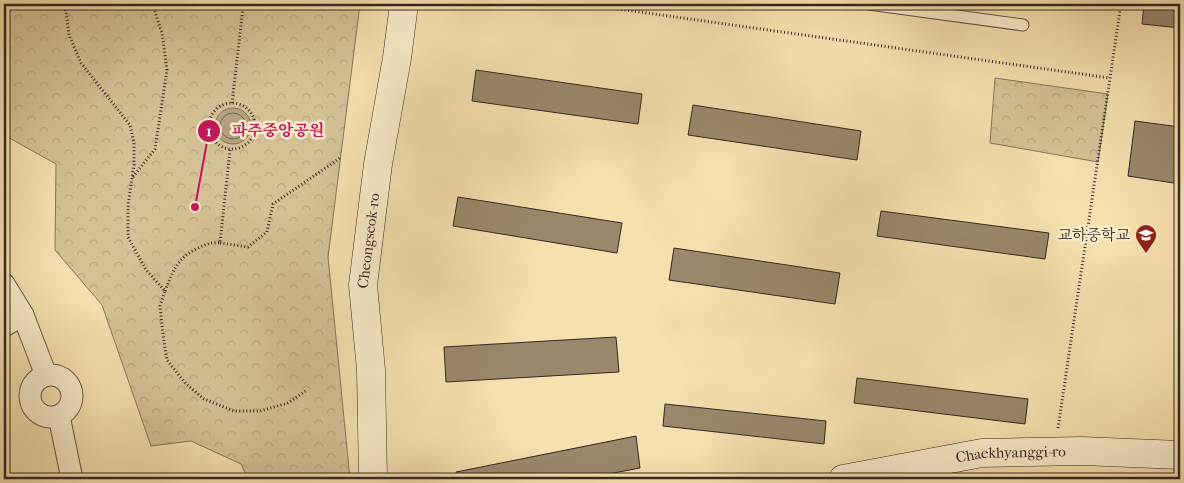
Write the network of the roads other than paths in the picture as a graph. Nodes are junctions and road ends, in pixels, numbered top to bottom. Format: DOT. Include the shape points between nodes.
graph roads {
  1 [pos="404,4"];
  2 [pos="869,4"];
  3 [pos="1024,25"];
  4 [pos="4,284"];
  5 [pos="23,315"];
  6 [pos="4,326"];
  7 [pos="46,375"];
  8 [pos="59,416"];
  9 [pos="1180,455"];
  10 [pos="72,479"];
  11 [pos="373,479"];
  12 [pos="842,479"];
  1 -- 11 [label="main road, Cheongseok-ro" via="378,164 363,285 371,370"];
  2 -- 3 [label="lane"];
  4 -- 5 [label="street"];
  5 -- 6 [label="street"];
  5 -- 7 [label="street"];
  7 -- 8 [label="street" via="60,376 70,386 70,407"];
  7 -- 8 [label="street" via="31,388 30,402 39,414"];
  8 -- 10 [label="street"];
  9 -- 12 [label="main road, Chaekhyanggi-ro" via="1082,451 982,453"];
}
